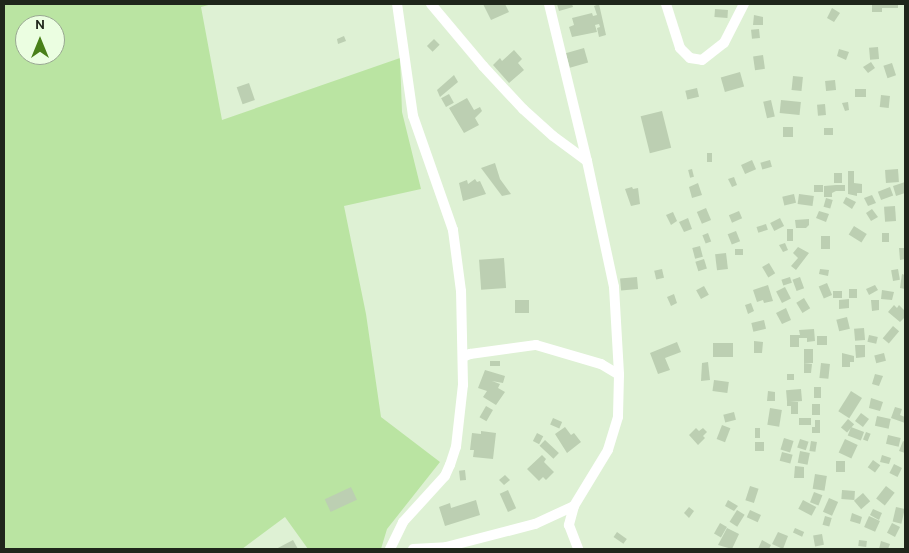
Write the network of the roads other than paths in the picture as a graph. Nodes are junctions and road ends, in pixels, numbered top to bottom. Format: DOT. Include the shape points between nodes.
graph roads {
  1 [pos="397,4"];
  2 [pos="430,4"];
  3 [pos="549,4"];
  4 [pos="666,4"];
  5 [pos="744,4"];
  6 [pos="587,160"];
  7 [pos="463,357"];
  8 [pos="619,375"];
  9 [pos="574,506"];
  10 [pos="390,549"];
  11 [pos="413,549"];
  12 [pos="578,549"];
  1 -- 7 [label="street" via="413,116 453,230 461,291"];
  2 -- 6 [label="street" via="523,109"];
  3 -- 6 [label="street"];
  4 -- 5 [label="street" via="680,48 690,58 702,60 724,43"];
  6 -- 8 [label="street" via="614,287"];
  7 -- 8 [label="street" via="477,352 536,345 601,364"];
  7 -- 10 [label="street" via="460,425 450,465 445,476 403,522"];
  8 -- 9 [label="street" via="618,416 608,450"];
  9 -- 11 [label="street" via="535,524 506,532 446,547"];
  9 -- 12 [label="street" via="569,525"];
}
